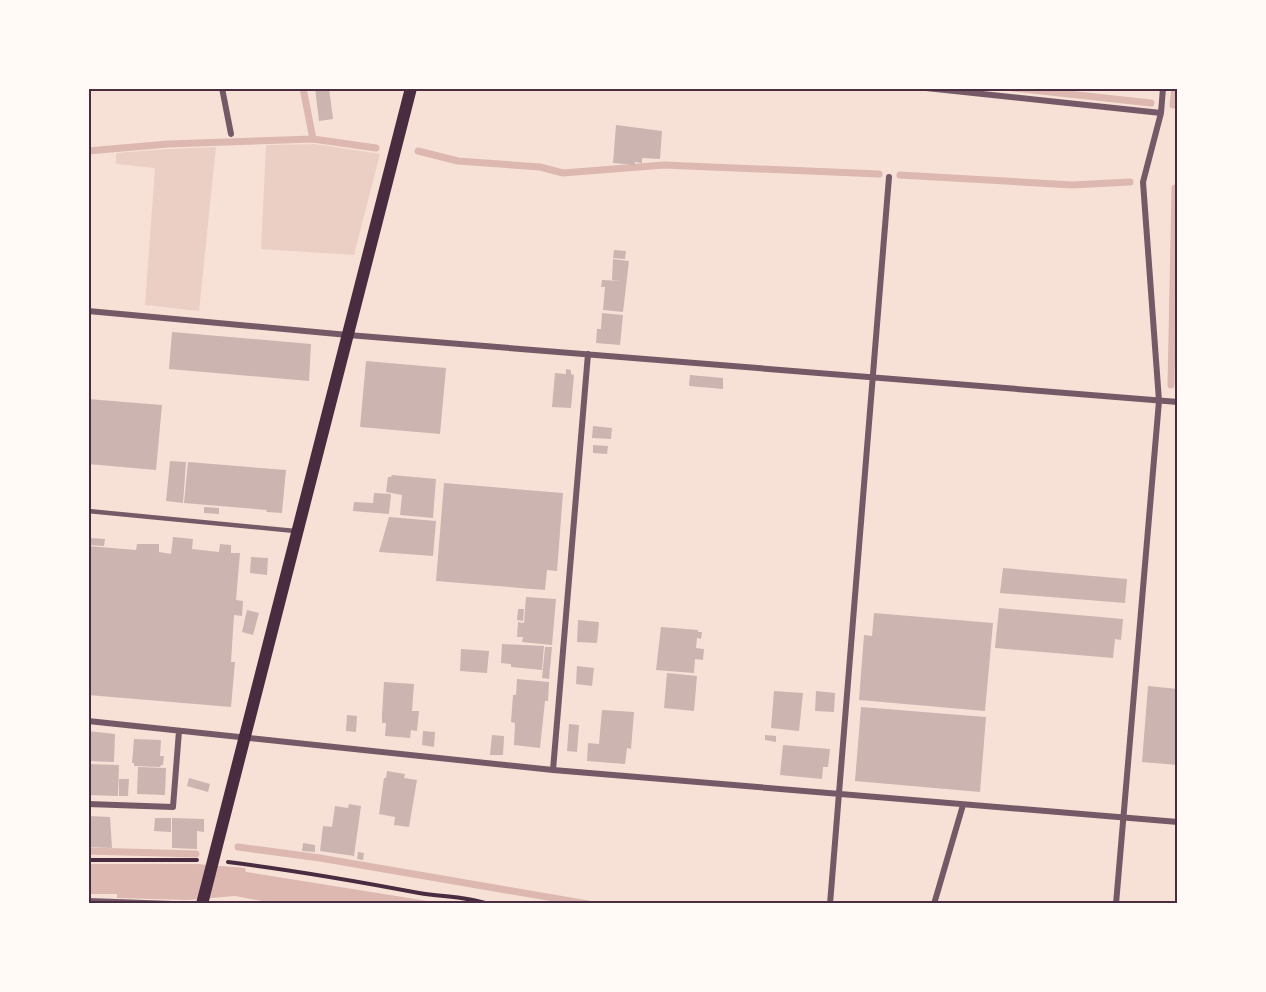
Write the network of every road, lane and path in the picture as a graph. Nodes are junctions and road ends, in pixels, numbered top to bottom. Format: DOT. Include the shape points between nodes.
graph roads {
  1 [pos="222,88"];
  2 [pos="411,88"];
  3 [pos="926,88"];
  4 [pos="1163,88"];
  5 [pos="1161,113"];
  6 [pos="231,134"];
  7 [pos="889,177"];
  8 [pos="88,311"];
  9 [pos="348,335"];
  10 [pos="588,354"];
  11 [pos="873,377"];
  12 [pos="1159,401"];
  13 [pos="1178,402"];
  14 [pos="88,511"];
  15 [pos="298,531"];
  16 [pos="88,722"];
  17 [pos="179,730"];
  18 [pos="245,737"];
  19 [pos="553,770"];
  20 [pos="839,794"];
  21 [pos="88,804"];
  22 [pos="963,805"];
  23 [pos="1123,818"];
  24 [pos="1178,822"];
  25 [pos="88,860"];
  26 [pos="213,860"];
  27 [pos="88,901"];
  28 [pos="202,902"];
  29 [pos="172,903"];
  30 [pos="488,903"];
  31 [pos="830,903"];
  32 [pos="934,903"];
  33 [pos="1116,903"];
  1 -- 6 [label="street"];
  2 -- 9 [label="main road"];
  3 -- 5 [label="street"];
  4 -- 5 [label="street"];
  5 -- 12 [label="street" via="1143,182"];
  7 -- 11 [label="street"];
  8 -- 9 [label="street"];
  9 -- 10 [label="street"];
  9 -- 15 [label="main road"];
  10 -- 11 [label="street"];
  10 -- 19 [label="street"];
  11 -- 12 [label="street"];
  11 -- 20 [label="street"];
  12 -- 13 [label="street"];
  12 -- 23 [label="street"];
  14 -- 15 [label="lane"];
  15 -- 18 [label="main road"];
  16 -- 17 [label="street"];
  17 -- 18 [label="street"];
  17 -- 21 [label="street" via="173,807"];
  18 -- 19 [label="street"];
  18 -- 26 [label="main road"];
  19 -- 20 [label="street"];
  20 -- 22 [label="street"];
  20 -- 31 [label="street"];
  22 -- 23 [label="street"];
  22 -- 32 [label="street"];
  23 -- 24 [label="street"];
  23 -- 33 [label="street"];
  25 -- 26 [label="path"];
  26 -- 28 [label="main road"];
  26 -- 30 [label="path" via="303,871"];
  27 -- 29 [label="street"];
}
